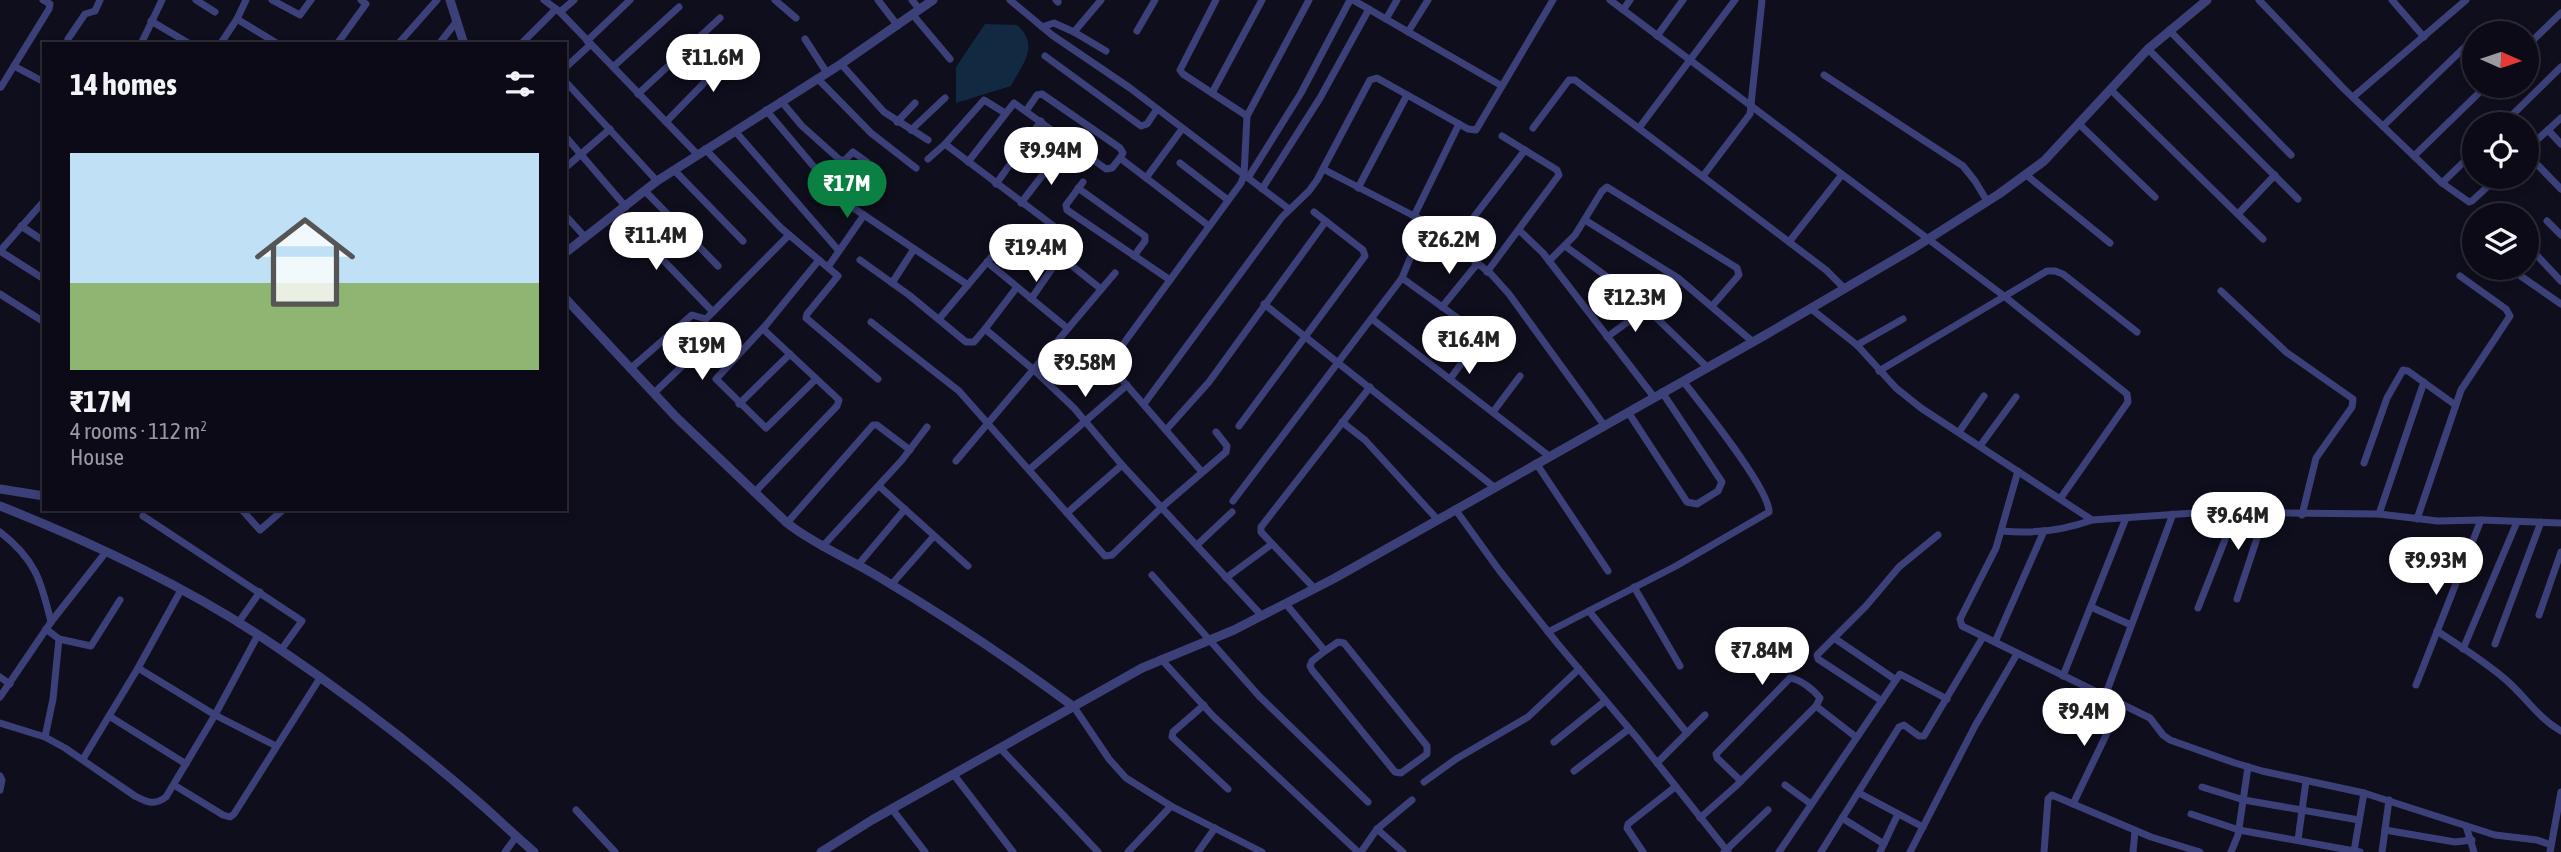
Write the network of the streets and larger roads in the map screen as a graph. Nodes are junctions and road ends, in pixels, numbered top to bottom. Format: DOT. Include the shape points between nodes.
graph roads {
  1 [pos="43,0"];
  2 [pos="100,0"];
  3 [pos="162,0"];
  4 [pos="196,0"];
  5 [pos="246,0"];
  6 [pos="272,0"];
  7 [pos="311,0"];
  8 [pos="437,0"];
  9 [pos="450,0"];
  10 [pos="544,0"];
  11 [pos="574,0"];
  12 [pos="630,0"];
  13 [pos="775,0"];
  14 [pos="878,0"];
  15 [pos="912,0"];
  16 [pos="933,0"];
  17 [pos="1010,0"];
  18 [pos="1101,0"];
  19 [pos="1155,0"];
  20 [pos="1216,0"];
  21 [pos="1262,0"];
  22 [pos="1309,0"];
  23 [pos="1351,0"];
  24 [pos="1396,0"];
  25 [pos="1427,0"];
  26 [pos="1609,0"];
  27 [pos="1630,0"];
  28 [pos="1683,0"];
  29 [pos="1735,0"];
  30 [pos="1762,0"];
  31 [pos="2207,0"];
  32 [pos="2259,0"];
  33 [pos="2392,0"];
  34 [pos="2466,0"];
  35 [pos="365,1"];
  36 [pos="1551,1"];
  37 [pos="680,7"];
  38 [pos="1369,9"];
  39 [pos="1623,10"];
  40 [pos="558,11"];
  41 [pos="215,12"];
  42 [pos="916,13"];
  43 [pos="2561,13"];
  44 [pos="720,18"];
  45 [pos="796,18"];
  46 [pos="237,19"];
  47 [pos="1386,19"];
  48 [pos="151,21"];
  49 [pos="457,21"];
  50 [pos="898,26"];
  51 [pos="1042,27"];
  52 [pos="2169,30"];
  53 [pos="1137,31"];
  54 [pos="1074,32"];
  55 [pos="1408,32"];
  56 [pos="2539,34"];
  57 [pos="1657,36"];
  58 [pos="2424,37"];
  59 [pos="68,39"];
  60 [pos="806,39"];
  61 [pos="142,42"];
  62 [pos="187,42"];
  63 [pos="222,42"];
  64 [pos="275,42"];
  65 [pos="338,42"];
  66 [pos="400,42"];
  67 [pos="441,42"];
  68 [pos="463,42"];
  69 [pos="524,42"];
  70 [pos="588,43"];
  71 [pos="740,46"];
  72 [pos="2148,49"];
  73 [pos="2462,50"];
  74 [pos="1106,51"];
  75 [pos="1045,56"];
  76 [pos="950,59"];
  77 [pos="1689,60"];
  78 [pos="841,64"];
  79 [pos="14,65"];
  80 [pos="567,66"];
  81 [pos="612,67"];
  82 [pos="2561,67"];
  83 [pos="827,72"];
  84 [pos="1824,75"];
  85 [pos="818,79"];
  86 [pos="42,81"];
  87 [pos="567,83"];
  88 [pos="1503,86"];
  89 [pos="1,87"];
  90 [pos="2111,90"];
  91 [pos="1212,93"];
  92 [pos="638,94"];
  93 [pos="1407,95"];
  94 [pos="2353,97"];
  95 [pos="945,98"];
  96 [pos="2474,98"];
  97 [pos="781,101"];
  98 [pos="915,103"];
  99 [pos="1750,106"];
  100 [pos="1157,109"];
  101 [pos="766,110"];
  102 [pos="1026,111"];
  103 [pos="2515,112"];
  104 [pos="1005,113"];
  105 [pos="1247,116"];
  106 [pos="2561,118"];
  107 [pos="1041,121"];
  108 [pos="666,122"];
  109 [pos="897,122"];
  110 [pos="1459,124"];
  111 [pos="2080,124"];
  112 [pos="2383,126"];
  113 [pos="1533,128"];
  114 [pos="1639,128"];
  115 [pos="610,129"];
  116 [pos="1182,129"];
  117 [pos="911,130"];
  118 [pos="2547,130"];
  119 [pos="735,131"];
  120 [pos="1502,136"];
  121 [pos="567,138"];
  122 [pos="2539,138"];
  123 [pos="928,140"];
  124 [pos="945,144"];
  125 [pos="2561,144"];
  126 [pos="1525,150"];
  127 [pos="701,152"];
  128 [pos="582,155"];
  129 [pos="1058,155"];
  130 [pos="2291,155"];
  131 [pos="2414,156"];
  132 [pos="1120,158"];
  133 [pos="928,159"];
  134 [pos="867,162"];
  135 [pos="968,162"];
  136 [pos="1180,163"];
  137 [pos="2462,164"];
  138 [pos="2539,164"];
  139 [pos="567,166"];
  140 [pos="916,168"];
  141 [pos="1323,169"];
  142 [pos="674,170"];
  143 [pos="2025,174"];
  144 [pos="1703,176"];
  145 [pos="1841,176"];
  146 [pos="2275,176"];
  147 [pos="1246,177"];
  148 [pos="1146,178"];
  149 [pos="657,181"];
  150 [pos="2442,183"];
  151 [pos="996,184"];
  152 [pos="1359,188"];
  153 [pos="1262,189"];
  154 [pos="2485,189"];
  155 [pos="2561,189"];
  156 [pos="645,191"];
  157 [pos="2155,197"];
  158 [pos="2298,199"];
  159 [pos="1228,200"];
  160 [pos="1987,201"];
  161 [pos="1021,203"];
  162 [pos="42,204"];
  163 [pos="1289,209"];
  164 [pos="622,210"];
  165 [pos="1314,212"];
  166 [pos="864,215"];
  167 [pos="2238,215"];
  168 [pos="1414,216"];
  169 [pos="567,217"];
  170 [pos="1585,220"];
  171 [pos="1326,221"];
  172 [pos="2547,221"];
  173 [pos="21,226"];
  174 [pos="1209,226"];
  175 [pos="1519,230"];
  176 [pos="789,235"];
  177 [pos="2561,235"];
  178 [pos="585,237"];
  179 [pos="2263,239"];
  180 [pos="42,240"];
  181 [pos="1927,240"];
  182 [pos="743,241"];
  183 [pos="1789,242"];
  184 [pos="2110,243"];
  185 [pos="1565,246"];
  186 [pos="915,249"];
  187 [pos="0,251"];
  188 [pos="567,251"];
  189 [pos="839,251"];
  190 [pos="994,254"];
  191 [pos="1061,257"];
  192 [pos="1135,257"];
  193 [pos="2539,258"];
  194 [pos="819,260"];
  195 [pos="860,260"];
  196 [pos="1549,261"];
  197 [pos="987,262"];
  198 [pos="1477,264"];
  199 [pos="718,266"];
  200 [pos="828,267"];
  201 [pos="1487,272"];
  202 [pos="1115,273"];
  203 [pos="2460,276"];
  204 [pos="42,278"];
  205 [pos="1402,278"];
  206 [pos="1170,280"];
  207 [pos="2526,280"];
  208 [pos="2561,281"];
  209 [pos="892,283"];
  210 [pos="968,285"];
  211 [pos="1017,287"];
  212 [pos="1844,288"];
  213 [pos="1101,289"];
  214 [pos="2221,291"];
  215 [pos="0,294"];
  216 [pos="2004,296"];
  217 [pos="1031,299"];
  218 [pos="567,300"];
  219 [pos="1264,304"];
  220 [pos="2561,304"];
  221 [pos="1713,305"];
  222 [pos="1442,307"];
  223 [pos="1647,308"];
  224 [pos="1810,308"];
  225 [pos="713,312"];
  226 [pos="939,319"];
  227 [pos="1372,319"];
  228 [pos="1903,320"];
  229 [pos="42,321"];
  230 [pos="871,322"];
  231 [pos="722,328"];
  232 [pos="1067,328"];
  233 [pos="763,329"];
  234 [pos="985,329"];
  235 [pos="2137,332"];
  236 [pos="1482,335"];
  237 [pos="1305,336"];
  238 [pos="1607,337"];
  239 [pos="1753,342"];
  240 [pos="1857,345"];
  241 [pos="1502,350"];
  242 [pos="790,354"];
  243 [pos="1339,363"];
  244 [pos="1707,367"];
  245 [pos="1032,368"];
  246 [pos="630,369"];
  247 [pos="1879,371"];
  248 [pos="1520,376"];
  249 [pos="816,379"];
  250 [pos="878,379"];
  251 [pos="1450,379"];
  252 [pos="1683,381"];
  253 [pos="2424,382"];
  254 [pos="1127,385"];
  255 [pos="1370,387"];
  256 [pos="654,393"];
  257 [pos="1658,395"];
  258 [pos="1984,396"];
  259 [pos="2016,397"];
  260 [pos="739,404"];
  261 [pos="1144,404"];
  262 [pos="2454,404"];
  263 [pos="1493,412"];
  264 [pos="1628,412"];
  265 [pos="1085,421"];
  266 [pos="1342,422"];
  267 [pos="987,424"];
  268 [pos="1604,425"];
  269 [pos="1239,426"];
  270 [pos="927,427"];
  271 [pos="1166,430"];
  272 [pos="1216,432"];
  273 [pos="1959,432"];
  274 [pos="1980,446"];
  275 [pos="910,450"];
  276 [pos="1549,456"];
  277 [pos="956,461"];
  278 [pos="1536,463"];
  279 [pos="2364,463"];
  280 [pos="1122,465"];
  281 [pos="1030,470"];
  282 [pos="2018,471"];
  283 [pos="1202,472"];
  284 [pos="879,486"];
  285 [pos="1494,487"];
  286 [pos="0,489"];
  287 [pos="754,493"];
  288 [pos="42,496"];
  289 [pos="2060,499"];
  290 [pos="1233,501"];
  291 [pos="0,506"];
  292 [pos="1162,507"];
  293 [pos="905,509"];
  294 [pos="1455,509"];
  295 [pos="243,511"];
  296 [pos="282,511"];
  297 [pos="1231,512"];
  298 [pos="2236,512"];
  299 [pos="1067,513"];
  300 [pos="2173,514"];
  301 [pos="2265,514"];
  302 [pos="2379,514"];
  303 [pos="2302,515"];
  304 [pos="143,516"];
  305 [pos="2126,518"];
  306 [pos="1437,519"];
  307 [pos="2417,519"];
  308 [pos="2092,520"];
  309 [pos="2481,520"];
  310 [pos="2517,522"];
  311 [pos="2542,522"];
  312 [pos="786,523"];
  313 [pos="2561,523"];
  314 [pos="2002,531"];
  315 [pos="2044,531"];
  316 [pos="0,532"];
  317 [pos="1938,535"];
  318 [pos="934,536"];
  319 [pos="1272,544"];
  320 [pos="1197,545"];
  321 [pos="822,547"];
  322 [pos="106,552"];
  323 [pos="2561,552"];
  324 [pos="858,565"];
  325 [pos="968,566"];
  326 [pos="1608,571"];
  327 [pos="1152,575"];
  328 [pos="1226,578"];
  329 [pos="891,584"];
  330 [pos="1634,587"];
  331 [pos="1314,589"];
  332 [pos="181,590"];
  333 [pos="260,592"];
  334 [pos="2237,599"];
  335 [pos="120,600"];
  336 [pos="1286,604"];
  337 [pos="2091,607"];
  338 [pos="2198,608"];
  339 [pos="1589,611"];
  340 [pos="2539,615"];
  341 [pos="1262,616"];
  342 [pos="51,622"];
  343 [pos="238,623"];
  344 [pos="2131,625"];
  345 [pos="46,629"];
  346 [pos="2437,631"];
  347 [pos="1548,632"];
  348 [pos="258,635"];
  349 [pos="1983,637"];
  350 [pos="1834,638"];
  351 [pos="60,639"];
  352 [pos="1210,639"];
  353 [pos="1995,642"];
  354 [pos="2495,644"];
  355 [pos="2463,649"];
  356 [pos="281,650"];
  357 [pos="1325,651"];
  358 [pos="2017,653"];
  359 [pos="1161,659"];
  360 [pos="1680,667"];
  361 [pos="138,668"];
  362 [pos="1579,669"];
  363 [pos="2063,676"];
  364 [pos="0,677"];
  365 [pos="320,678"];
  366 [pos="1896,680"];
  367 [pos="10,684"];
  368 [pos="2416,685"];
  369 [pos="2105,696"];
  370 [pos="0,697"];
  371 [pos="1947,699"];
  372 [pos="1605,701"];
  373 [pos="1882,701"];
  374 [pos="2121,704"];
  375 [pos="1203,705"];
  376 [pos="1816,706"];
  377 [pos="1074,707"];
  378 [pos="215,715"];
  379 [pos="1706,715"];
  380 [pos="109,716"];
  381 [pos="0,723"];
  382 [pos="1629,729"];
  383 [pos="2561,731"];
  384 [pos="1687,733"];
  385 [pos="45,737"];
  386 [pos="1856,737"];
  387 [pos="1554,742"];
  388 [pos="276,746"];
  389 [pos="1001,749"];
  390 [pos="83,759"];
  391 [pos="1657,763"];
  392 [pos="186,764"];
  393 [pos="2248,767"];
  394 [pos="1574,771"];
  395 [pos="954,775"];
  396 [pos="0,776"];
  397 [pos="1741,781"];
  398 [pos="2306,781"];
  399 [pos="1424,782"];
  400 [pos="174,785"];
  401 [pos="1785,785"];
  402 [pos="1675,786"];
  403 [pos="2202,788"];
  404 [pos="1228,789"];
  405 [pos="0,790"];
  406 [pos="2561,792"];
  407 [pos="1859,793"];
  408 [pos="2364,793"];
  409 [pos="1412,800"];
  410 [pos="2244,800"];
  411 [pos="2389,800"];
  412 [pos="1368,802"];
  413 [pos="1811,804"];
  414 [pos="2073,804"];
  415 [pos="1171,806"];
  416 [pos="892,809"];
  417 [pos="576,810"];
  418 [pos="1768,810"];
  419 [pos="2302,810"];
  420 [pos="1898,814"];
  421 [pos="2191,814"];
  422 [pos="1700,818"];
  423 [pos="1842,818"];
  424 [pos="2359,820"];
  425 [pos="2466,826"];
  426 [pos="1923,827"];
  427 [pos="1215,828"];
  428 [pos="1377,829"];
  429 [pos="2239,830"];
  430 [pos="2385,830"];
  431 [pos="2135,831"];
  432 [pos="516,836"];
  433 [pos="2298,840"];
  434 [pos="2472,840"];
  435 [pos="1884,844"];
  436 [pos="2171,848"];
  437 [pos="2551,848"];
  438 [pos="1726,851"];
  439 [pos="2357,851"];
  440 [pos="505,852"];
  441 [pos="534,852"];
  442 [pos="615,852"];
  443 [pos="821,852"];
  444 [pos="925,852"];
  445 [pos="1013,852"];
  446 [pos="1098,852"];
  447 [pos="1128,852"];
  448 [pos="1198,852"];
  449 [pos="1262,852"];
  450 [pos="1360,852"];
  451 [pos="1403,852"];
  452 [pos="1643,852"];
  453 [pos="1779,852"];
  454 [pos="1821,852"];
  455 [pos="1880,852"];
  456 [pos="1910,852"];
  457 [pos="2045,852"];
  458 [pos="2133,852"];
  459 [pos="2200,852"];
  460 [pos="2231,852"];
  461 [pos="2382,852"];
  462 [pos="2474,852"];
  1 -- 79 [label="street" via="49,9"];
  2 -- 59 [label="street"];
  3 -- 48 [label="street"];
  4 -- 41 [label="street"];
  5 -- 46 [label="street"];
  6 -- 7 [label="street" via="300,15"];
  8 -- 66 [label="street"];
  9 -- 49 [label="street"];
  10 -- 40 [label="street"];
  11 -- 40 [label="street"];
  12 -- 70 [label="street"];
  13 -- 45 [label="street"];
  14 -- 50 [label="street"];
  15 -- 42 [label="street"];
  16 -- 42 [label="street"];
  17 -- 51 [label="street"];
  18 -- 54 [label="street"];
  19 -- 53 [label="street"];
  20 -- 91 [label="street" via="1180,70"];
  21 -- 91 [label="street"];
  22 -- 105 [label="street"];
  23 -- 38 [label="street"];
  23 -- 147 [label="street" via="1301,93"];
  24 -- 47 [label="street"];
  25 -- 55 [label="street"];
  26 -- 39 [label="street"];
  27 -- 39 [label="street"];
  28 -- 57 [label="street"];
  29 -- 77 [label="street"];
  30 -- 99 [label="street"];
  31 -- 52 [label="street"];
  32 -- 94 [label="street"];
  33 -- 58 [label="street"];
  34 -- 58 [label="street"];
  35 -- 65 [label="street"];
  36 -- 88 [label="street"];
  37 -- 81 [label="street"];
  38 -- 47 [label="street"];
  38 -- 153 [label="street"];
  39 -- 57 [label="street"];
  40 -- 69 [label="street"];
  40 -- 70 [label="street"];
  42 -- 50 [label="street"];
  42 -- 76 [label="street"];
  43 -- 56 [label="street"];
  44 -- 92 [label="street"];
  46 -- 63 [label="street"];
  46 -- 64 [label="street"];
  47 -- 55 [label="street"];
  48 -- 61 [label="street"];
  48 -- 62 [label="street"];
  49 -- 67 [label="street"];
  49 -- 68 [label="street"];
  50 -- 78 [label="street"];
  51 -- 54 [label="street" via="1054,23"];
  51 -- 100 [label="street"];
  52 -- 72 [label="street"];
  52 -- 130 [label="street"];
  54 -- 74 [label="street"];
  55 -- 88 [label="street"];
  57 -- 77 [label="street"];
  58 -- 94 [label="street"];
  60 -- 83 [label="street"];
  70 -- 80 [label="street"];
  70 -- 81 [label="street"];
  71 -- 108 [label="street"];
  72 -- 90 [label="street"];
  72 -- 146 [label="street"];
  73 -- 112 [label="street"];
  75 -- 100 [label="street" via="1141,126"];
  77 -- 99 [label="street"];
  77 -- 114 [label="street"];
  78 -- 83 [label="street"];
  78 -- 109 [label="street"];
  79 -- 86 [label="street"];
  79 -- 89 [label="street"];
  81 -- 92 [label="street"];
  82 -- 103 [label="street"];
  83 -- 85 [label="street"];
  84 -- 160 [label="street" via="1962,166"];
  85 -- 97 [label="street"];
  85 -- 140 [label="street" via="880,141"];
  87 -- 115 [label="street"];
  88 -- 110 [label="street" via="1476,130"];
  90 -- 111 [label="street"];
  90 -- 167 [label="street"];
  91 -- 105 [label="street"];
  92 -- 108 [label="street"];
  93 -- 110 [label="street"];
  93 -- 141 [label="street" via="1372,78"];
  93 -- 152 [label="street"];
  94 -- 112 [label="street"];
  95 -- 117 [label="street"];
  96 -- 131 [label="street"];
  97 -- 101 [label="street"];
  97 -- 134 [label="street" via="840,160 853,152"];
  98 -- 109 [label="street"];
  99 -- 144 [label="street" via="1747,120"];
  99 -- 145 [label="street"];
  100 -- 116 [label="street"];
  101 -- 119 [label="street"];
  101 -- 166 [label="street" via="831,187"];
  102 -- 104 [label="street" via="1014,103"];
  102 -- 107 [label="street"];
  102 -- 132 [label="street" via="1042,94 1121,148"];
  104 -- 124 [label="street" via="984,100"];
  104 -- 135 [label="street"];
  105 -- 147 [label="street"];
  106 -- 118 [label="street"];
  107 -- 132 [label="street" via="1106,169 1112,169"];
  107 -- 151 [label="street"];
  108 -- 127 [label="street"];
  109 -- 117 [label="street"];
  110 -- 168 [label="street"];
  111 -- 143 [label="street"];
  111 -- 157 [label="street"];
  112 -- 131 [label="street"];
  113 -- 114 [label="street" via="1572,79"];
  114 -- 144 [label="street"];
  115 -- 128 [label="street"];
  115 -- 149 [label="street"];
  116 -- 147 [label="street"];
  116 -- 148 [label="street"];
  117 -- 123 [label="street"];
  118 -- 122 [label="street"];
  118 -- 125 [label="street"];
  119 -- 127 [label="street"];
  119 -- 189 [label="street"];
  120 -- 126 [label="street"];
  121 -- 128 [label="street"];
  124 -- 133 [label="street"];
  124 -- 135 [label="street"];
  126 -- 175 [label="street" via="1559,175"];
  126 -- 198 [label="street" via="1455,243"];
  127 -- 142 [label="street"];
  127 -- 176 [label="street"];
  128 -- 139 [label="street"];
  128 -- 164 [label="street"];
  129 -- 161 [label="street"];
  131 -- 150 [label="street"];
  132 -- 148 [label="street"];
  135 -- 151 [label="street"];
  136 -- 159 [label="street"];
  137 -- 150 [label="street"];
  138 -- 155 [label="street"];
  141 -- 152 [label="street"];
  141 -- 163 [label="street" via="1309,191"];
  142 -- 149 [label="street"];
  142 -- 182 [label="street"];
  143 -- 160 [label="street"];
  143 -- 184 [label="street"];
  144 -- 183 [label="street"];
  145 -- 181 [label="street"];
  145 -- 183 [label="street"];
  146 -- 158 [label="street"];
  146 -- 167 [label="street"];
  147 -- 153 [label="street"];
  147 -- 159 [label="street"];
  148 -- 174 [label="street"];
  149 -- 156 [label="street"];
  150 -- 154 [label="street" via="2472,201"];
  151 -- 161 [label="street"];
  152 -- 168 [label="street"];
  153 -- 163 [label="street"];
  156 -- 164 [label="street"];
  156 -- 199 [label="street"];
  159 -- 174 [label="street"];
  160 -- 181 [label="street"];
  161 -- 191 [label="street" via="1070,237 1072,242"];
  162 -- 173 [label="street"];
  163 -- 261 [label="street"];
  164 -- 178 [label="street"];
  164 -- 225 [label="street"];
  165 -- 171 [label="street"];
  166 -- 186 [label="street"];
  166 -- 189 [label="street"];
  167 -- 179 [label="street"];
  168 -- 205 [label="street" via="1421,220 1422,229"];
  169 -- 178 [label="street"];
  170 -- 185 [label="street"];
  170 -- 221 [label="street"];
  170 -- 221 [label="street" via="1607,187 1737,268 1739,275"];
  171 -- 219 [label="street"];
  171 -- 237 [label="street" via="1366,256"];
  172 -- 177 [label="street"];
  173 -- 180 [label="street"];
  173 -- 187 [label="street"];
  174 -- 206 [label="street"];
  175 -- 196 [label="street"];
  175 -- 201 [label="street"];
  176 -- 194 [label="street"];
  176 -- 225 [label="street"];
  178 -- 188 [label="street"];
  181 -- 212 [label="street"];
  181 -- 216 [label="street"];
  183 -- 212 [label="street"];
  185 -- 196 [label="street"];
  185 -- 223 [label="street"];
  186 -- 209 [label="street"];
  186 -- 210 [label="street"];
  187 -- 204 [label="street"];
  189 -- 200 [label="street"];
  190 -- 197 [label="street"];
  191 -- 213 [label="street"];
  191 -- 217 [label="street"];
  192 -- 192 [label="street" via="1067,210 1080,185 1145,236"];
  192 -- 206 [label="street"];
  193 -- 208 [label="street"];
  194 -- 200 [label="street"];
  194 -- 233 [label="street"];
  195 -- 209 [label="street"];
  196 -- 238 [label="street"];
  197 -- 210 [label="street"];
  197 -- 211 [label="street"];
  198 -- 201 [label="street"];
  198 -- 222 [label="street"];
  200 -- 250 [label="street" via="838,277 806,318"];
  201 -- 268 [label="street" via="1509,294"];
  202 -- 213 [label="street"];
  203 -- 262 [label="street" via="2510,316"];
  205 -- 222 [label="street"];
  205 -- 227 [label="street"];
  206 -- 254 [label="street" via="1110,362"];
  207 -- 220 [label="street"];
  209 -- 226 [label="street"];
  210 -- 226 [label="street"];
  211 -- 217 [label="street"];
  211 -- 234 [label="street"];
  212 -- 224 [label="street"];
  213 -- 232 [label="street"];
  214 -- 303 [label="street" via="2286,352 2353,399 2353,407 2316,458"];
  215 -- 229 [label="street"];
  216 -- 235 [label="street" via="2040,273 2055,271"];
  216 -- 247 [label="street"];
  216 -- 289 [label="street" via="2129,396"];
  217 -- 232 [label="street"];
  218 -- 246 [label="street"];
  219 -- 237 [label="street"];
  219 -- 271 [label="street" via="1194,401"];
  221 -- 239 [label="street"];
  222 -- 236 [label="street"];
  223 -- 238 [label="street"];
  223 -- 244 [label="street"];
  224 -- 239 [label="street"];
  224 -- 240 [label="street"];
  225 -- 246 [label="street" via="705,320 692,315"];
  226 -- 234 [label="street" via="969,344"];
  227 -- 243 [label="street"];
  227 -- 251 [label="street"];
  228 -- 240 [label="street"];
  230 -- 267 [label="street" via="946,380"];
  231 -- 256 [label="street"];
  232 -- 245 [label="street"];
  233 -- 242 [label="street"];
  233 -- 260 [label="street" via="716,377"];
  234 -- 245 [label="street"];
  236 -- 241 [label="street"];
  236 -- 251 [label="street"];
  237 -- 243 [label="street"];
  237 -- 269 [label="street"];
  238 -- 257 [label="street"];
  239 -- 244 [label="street"];
  240 -- 247 [label="street"];
  242 -- 249 [label="street"];
  242 -- 260 [label="street"];
  243 -- 255 [label="street"];
  243 -- 290 [label="street"];
  244 -- 252 [label="street"];
  245 -- 265 [label="street"];
  245 -- 267 [label="street"];
  246 -- 256 [label="street"];
  247 -- 273 [label="street" via="1921,408"];
  248 -- 263 [label="street"];
  249 -- 260 [label="street" via="768,428"];
  249 -- 287 [label="street" via="839,403"];
  251 -- 263 [label="street"];
  252 -- 257 [label="street"];
  252 -- 330 [label="street" via="1750,472 1769,512"];
  253 -- 262 [label="street"];
  253 -- 279 [label="street" via="2403,370 2387,398"];
  253 -- 302 [label="street"];
  254 -- 261 [label="street"];
  254 -- 265 [label="street"];
  255 -- 266 [label="street"];
  255 -- 285 [label="street"];
  256 -- 287 [label="street"];
  257 -- 264 [label="street"];
  257 -- 264 [label="street" via="1722,482 1697,504 1687,502"];
  258 -- 273 [label="street"];
  259 -- 274 [label="street"];
  261 -- 271 [label="street"];
  262 -- 307 [label="street"];
  263 -- 276 [label="street"];
  264 -- 268 [label="street"];
  265 -- 280 [label="street"];
  265 -- 281 [label="street"];
  266 -- 306 [label="street" via="1365,440"];
  266 -- 319 [label="street" via="1261,527"];
  267 -- 277 [label="street"];
  267 -- 281 [label="street"];
  268 -- 276 [label="street"];
  270 -- 275 [label="street"];
  271 -- 283 [label="street"];
  272 -- 283 [label="street" via="1228,449"];
  273 -- 274 [label="street"];
  274 -- 282 [label="street"];
  275 -- 284 [label="street"];
  275 -- 312 [label="street" via="873,425"];
  276 -- 278 [label="street"];
  278 -- 285 [label="street"];
  278 -- 326 [label="street"];
  280 -- 292 [label="street"];
  280 -- 299 [label="street"];
  281 -- 299 [label="street"];
  282 -- 289 [label="street"];
  282 -- 314 [label="street"];
  283 -- 292 [label="street"];
  284 -- 293 [label="street"];
  284 -- 321 [label="street"];
  285 -- 294 [label="street"];
  286 -- 288 [label="street"];
  287 -- 312 [label="street"];
  289 -- 308 [label="street"];
  291 -- 322 [label="street"];
  292 -- 299 [label="street" via="1108,556"];
  292 -- 320 [label="street"];
  293 -- 318 [label="street"];
  293 -- 324 [label="street"];
  294 -- 306 [label="street"];
  294 -- 347 [label="street"];
  295 -- 296 [label="street" via="260,530"];
  297 -- 320 [label="street"];
  298 -- 300 [label="street"];
  298 -- 301 [label="street"];
  298 -- 338 [label="street"];
  300 -- 305 [label="street"];
  300 -- 344 [label="street"];
  301 -- 303 [label="street"];
  301 -- 334 [label="street"];
  302 -- 303 [label="street"];
  302 -- 307 [label="street"];
  304 -- 333 [label="street"];
  305 -- 308 [label="street"];
  305 -- 337 [label="street"];
  306 -- 331 [label="street"];
  307 -- 309 [label="street"];
  308 -- 315 [label="street"];
  309 -- 310 [label="street"];
  309 -- 346 [label="street"];
  310 -- 311 [label="street"];
  310 -- 355 [label="street"];
  311 -- 313 [label="street"];
  311 -- 354 [label="street"];
  312 -- 321 [label="street"];
  314 -- 315 [label="street"];
  314 -- 349 [label="street" via="1959,622"];
  315 -- 353 [label="street"];
  316 -- 342 [label="street" via="32,563"];
  317 -- 350 [label="street" via="1899,567"];
  318 -- 325 [label="street"];
  318 -- 329 [label="street"];
  319 -- 328 [label="street"];
  319 -- 331 [label="street"];
  320 -- 328 [label="street"];
  321 -- 324 [label="street"];
  322 -- 332 [label="street"];
  322 -- 342 [label="street"];
  323 -- 340 [label="street"];
  324 -- 329 [label="street"];
  327 -- 352 [label="street"];
  328 -- 341 [label="street"];
  329 -- 377 [label="street"];
  330 -- 339 [label="street"];
  330 -- 360 [label="street"];
  331 -- 336 [label="street"];
  332 -- 343 [label="street"];
  332 -- 361 [label="street"];
  333 -- 343 [label="street"];
  333 -- 356 [label="street" via="302,621"];
  335 -- 351 [label="street" via="91,646"];
  336 -- 341 [label="street"];
  336 -- 357 [label="street"];
  337 -- 344 [label="street"];
  337 -- 363 [label="street"];
  339 -- 347 [label="street"];
  339 -- 384 [label="street"];
  341 -- 352 [label="street"];
  342 -- 345 [label="street"];
  343 -- 348 [label="street"];
  344 -- 369 [label="street"];
  345 -- 351 [label="street"];
  345 -- 367 [label="street"];
  346 -- 355 [label="street"];
  346 -- 368 [label="street"];
  347 -- 362 [label="street"];
  348 -- 356 [label="street"];
  348 -- 378 [label="street"];
  349 -- 353 [label="street"];
  349 -- 371 [label="street"];
  350 -- 366 [label="street"];
  350 -- 373 [label="street" via="1818,659"];
  351 -- 385 [label="street"];
  352 -- 359 [label="street"];
  352 -- 412 [label="street" via="1258,696"];
  353 -- 358 [label="street"];
  355 -- 383 [label="street" via="2506,680"];
  356 -- 365 [label="street"];
  357 -- 357 [label="street" via="1312,661 1312,670 1395,772 1401,774 1427,754 1427,746 1344,643"];
  358 -- 363 [label="street"];
  358 -- 426 [label="street"];
  359 -- 375 [label="street"];
  359 -- 377 [label="street"];
  361 -- 378 [label="street"];
  361 -- 380 [label="street"];
  362 -- 372 [label="street"];
  362 -- 399 [label="street" via="1528,717"];
  363 -- 369 [label="street"];
  364 -- 367 [label="street"];
  365 -- 388 [label="street"];
  365 -- 432 [label="street" via="424,757"];
  366 -- 371 [label="street" via="1902,674"];
  366 -- 373 [label="street"];
  367 -- 370 [label="street"];
  369 -- 374 [label="street"];
  371 -- 407 [label="street" via="1923,737 1904,725 1899,727"];
  372 -- 382 [label="street"];
  372 -- 387 [label="street"];
  373 -- 386 [label="street"];
  374 -- 393 [label="street" via="2150,718 2170,740"];
  374 -- 414 [label="street"];
  375 -- 404 [label="street" via="1172,737"];
  375 -- 450 [label="street"];
  376 -- 386 [label="street"];
  376 -- 397 [label="street"];
  376 -- 397 [label="street" via="1819,696 1790,678 1716,756"];
  377 -- 389 [label="street"];
  377 -- 415 [label="street" via="1126,778"];
  378 -- 388 [label="street"];
  378 -- 392 [label="street"];
  379 -- 384 [label="street"];
  380 -- 390 [label="street"];
  380 -- 392 [label="street"];
  381 -- 385 [label="street"];
  382 -- 391 [label="street"];
  382 -- 394 [label="street"];
  384 -- 391 [label="street"];
  385 -- 390 [label="street"];
  386 -- 413 [label="street"];
  388 -- 400 [label="street" via="230,817"];
  389 -- 395 [label="street"];
  389 -- 446 [label="street"];
  390 -- 400 [label="street" via="146,802 159,802"];
  391 -- 402 [label="street"];
  392 -- 400 [label="street"];
  393 -- 398 [label="street"];
  393 -- 410 [label="street"];
  395 -- 416 [label="street"];
  395 -- 445 [label="street"];
  396 -- 405 [label="street"];
  397 -- 422 [label="street"];
  398 -- 408 [label="street"];
  398 -- 419 [label="street"];
  401 -- 413 [label="street"];
  402 -- 422 [label="street"];
  402 -- 452 [label="street" via="1627,826"];
  403 -- 410 [label="street"];
  406 -- 437 [label="street"];
  407 -- 420 [label="street"];
  407 -- 423 [label="street"];
  408 -- 411 [label="street"];
  408 -- 424 [label="street"];
  409 -- 428 [label="street"];
  410 -- 419 [label="street"];
  410 -- 429 [label="street"];
  411 -- 425 [label="street"];
  411 -- 430 [label="street"];
  413 -- 453 [label="street"];
  414 -- 431 [label="street"];
  414 -- 457 [label="street" via="2049,796"];
  415 -- 427 [label="street"];
  415 -- 447 [label="street"];
  416 -- 443 [label="street"];
  416 -- 444 [label="street"];
  417 -- 442 [label="street"];
  418 -- 438 [label="street"];
  419 -- 424 [label="street"];
  419 -- 433 [label="street"];
  420 -- 426 [label="street"];
  420 -- 435 [label="street"];
  421 -- 429 [label="street"];
  422 -- 438 [label="street"];
  423 -- 435 [label="street"];
  423 -- 454 [label="street"];
  424 -- 439 [label="street"];
  425 -- 434 [label="street"];
  425 -- 437 [label="street" via="2537,840"];
  426 -- 456 [label="street"];
  427 -- 448 [label="street"];
  427 -- 449 [label="street"];
  428 -- 450 [label="street"];
  428 -- 451 [label="street"];
  429 -- 433 [label="street"];
  429 -- 460 [label="street"];
  430 -- 434 [label="street" via="2455,842"];
  430 -- 461 [label="street"];
  431 -- 436 [label="street"];
  431 -- 458 [label="street"];
  432 -- 440 [label="street"];
  432 -- 441 [label="street"];
  433 -- 439 [label="street"];
  434 -- 462 [label="street"];
  435 -- 455 [label="street"];
  436 -- 459 [label="street"];
}
